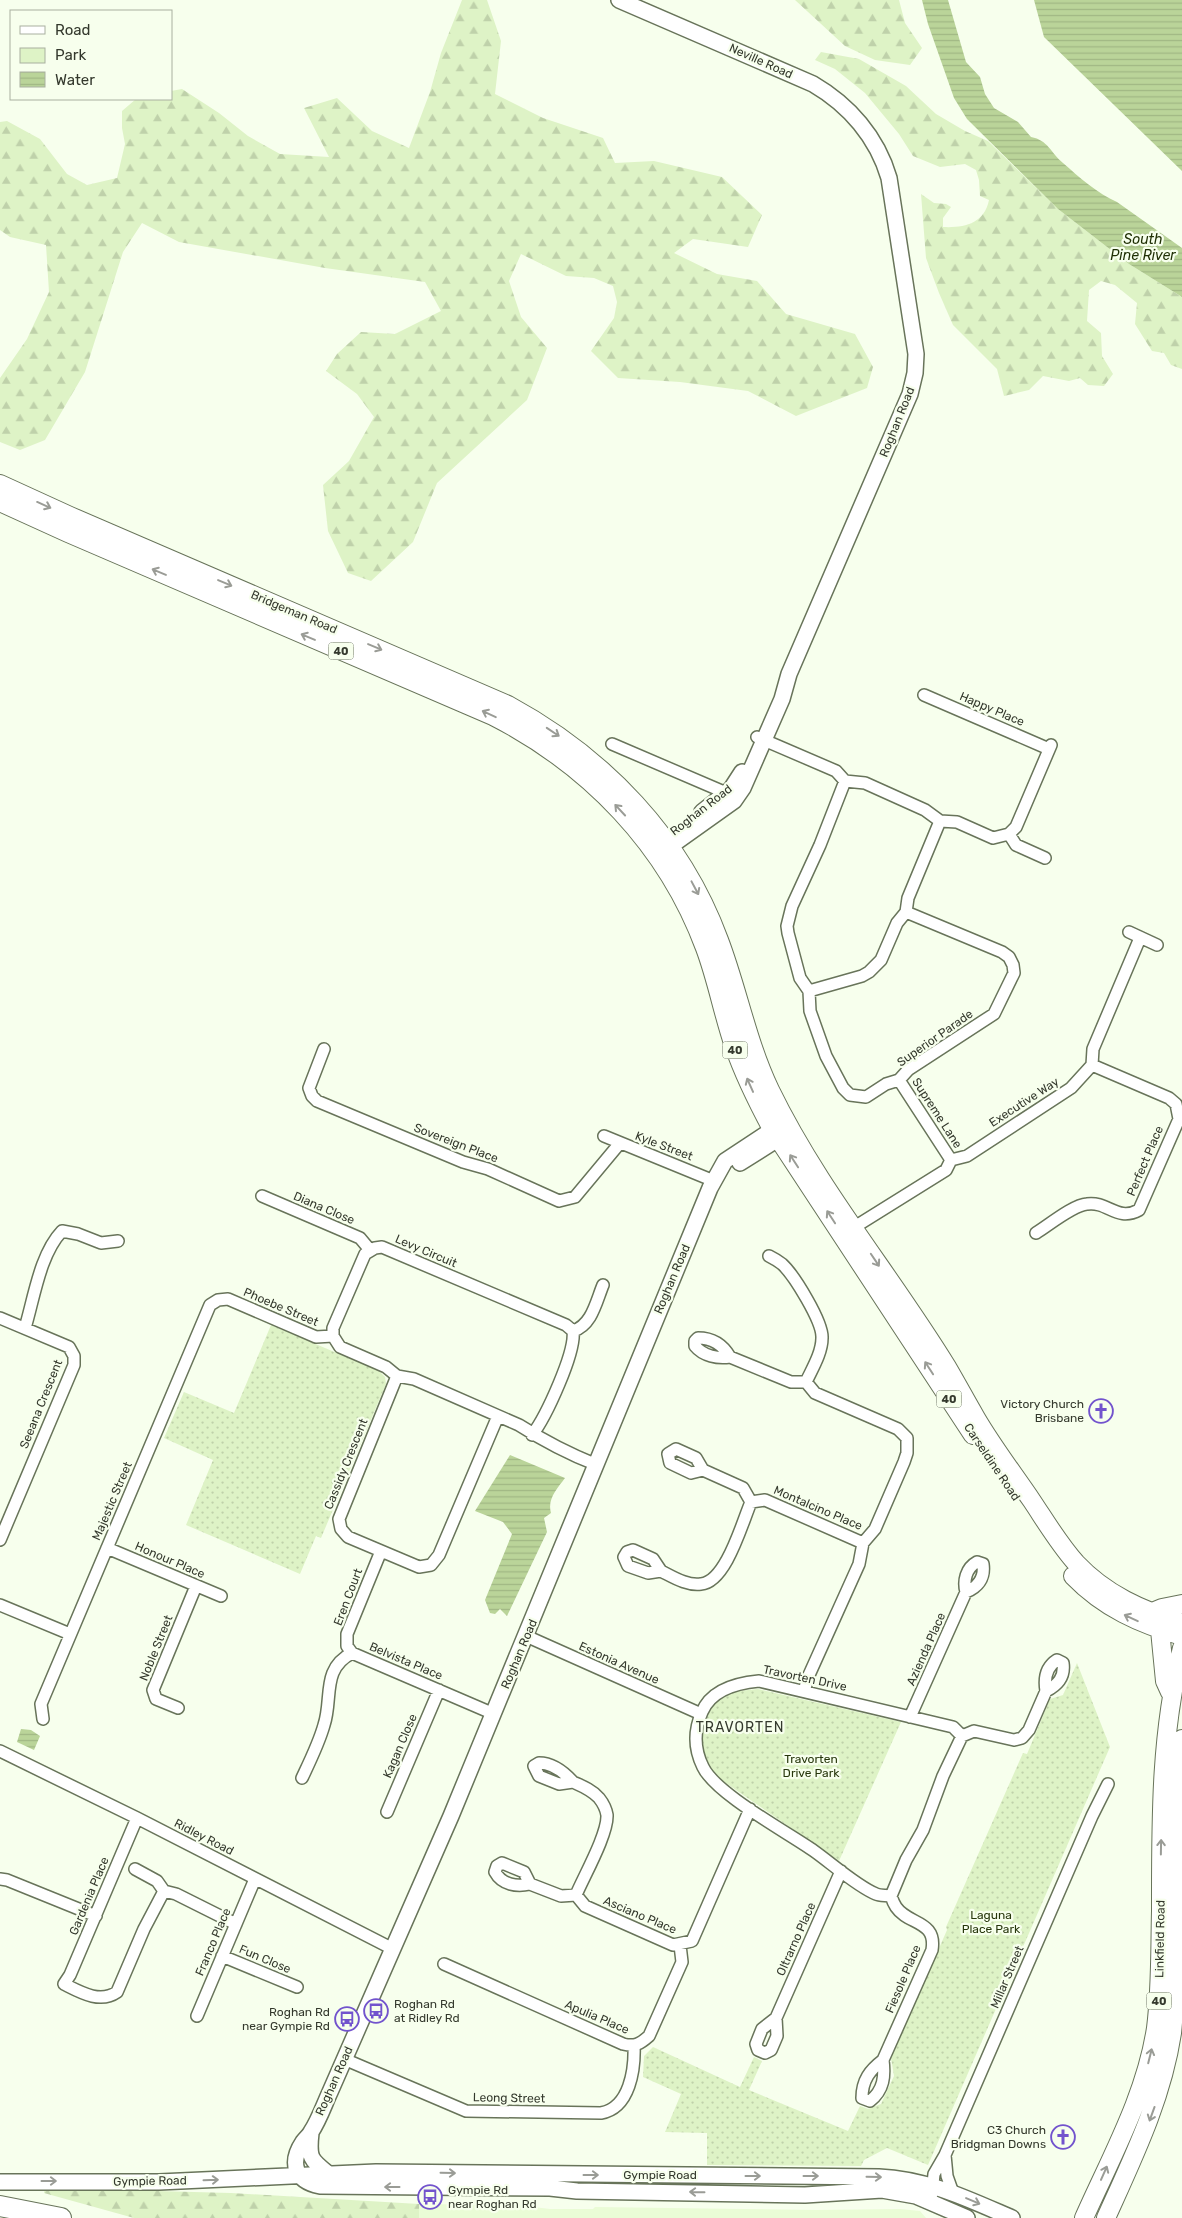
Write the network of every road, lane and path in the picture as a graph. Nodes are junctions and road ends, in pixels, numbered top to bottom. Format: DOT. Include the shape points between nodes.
graph roads {
  1 [pos="619,0"];
  2 [pos="881,154"];
  3 [pos="0,484"];
  4 [pos="0,502"];
  5 [pos="924,695"];
  6 [pos="761,739"];
  7 [pos="612,744"];
  8 [pos="845,781"];
  9 [pos="732,795"];
  10 [pos="940,821"];
  11 [pos="1009,834"];
  12 [pos="661,847"];
  13 [pos="1045,858"];
  14 [pos="906,912"];
  15 [pos="1129,932"];
  16 [pos="1140,938"];
  17 [pos="1157,945"];
  18 [pos="809,991"];
  19 [pos="324,1048"];
  20 [pos="1092,1065"];
  21 [pos="899,1080"];
  22 [pos="782,1130"];
  23 [pos="604,1136"];
  24 [pos="620,1143"];
  25 [pos="951,1160"];
  26 [pos="717,1177"];
  27 [pos="262,1196"];
  28 [pos="853,1228"];
  29 [pos="1036,1233"];
  30 [pos="118,1241"];
  31 [pos="370,1250"];
  32 [pos="769,1256"];
  33 [pos="603,1285"];
  34 [pos="218,1300"];
  35 [pos="0,1318"];
  36 [pos="25,1328"];
  37 [pos="574,1331"];
  38 [pos="333,1336"];
  39 [pos="730,1357"];
  40 [pos="397,1376"];
  41 [pos="806,1382"];
  42 [pos="498,1416"];
  43 [pos="532,1434"];
  44 [pos="597,1465"];
  45 [pos="703,1470"];
  46 [pos="751,1502"];
  47 [pos="0,1540"];
  48 [pos="863,1543"];
  49 [pos="107,1548"];
  50 [pos="381,1551"];
  51 [pos="661,1571"];
  52 [pos="196,1586"];
  53 [pos="966,1592"];
  54 [pos="221,1596"];
  55 [pos="1182,1604"];
  56 [pos="0,1605"];
  57 [pos="1150,1613"];
  58 [pos="1182,1623"];
  59 [pos="1160,1630"];
  60 [pos="70,1634"];
  61 [pos="526,1636"];
  62 [pos="1182,1636"];
  63 [pos="1182,1648"];
  64 [pos="352,1653"];
  65 [pos="438,1690"];
  66 [pos="804,1691"];
  67 [pos="1046,1691"];
  68 [pos="1171,1694"];
  69 [pos="178,1708"];
  70 [pos="494,1714"];
  71 [pos="701,1714"];
  72 [pos="910,1717"];
  73 [pos="43,1719"];
  74 [pos="962,1736"];
  75 [pos="1182,1739"];
  76 [pos="0,1751"];
  77 [pos="302,1778"];
  78 [pos="573,1782"];
  79 [pos="1108,1784"];
  80 [pos="750,1809"];
  81 [pos="387,1812"];
  82 [pos="137,1818"];
  83 [pos="135,1869"];
  84 [pos="841,1871"];
  85 [pos="0,1879"];
  86 [pos="255,1879"];
  87 [pos="530,1884"];
  88 [pos="164,1891"];
  89 [pos="576,1895"];
  90 [pos="891,1896"];
  91 [pos="96,1916"];
  92 [pos="236,1924"];
  93 [pos="680,1945"];
  94 [pos="393,1949"];
  95 [pos="222,1956"];
  96 [pos="444,1964"];
  97 [pos="297,1987"];
  98 [pos="197,2016"];
  99 [pos="776,2018"];
  100 [pos="634,2045"];
  101 [pos="344,2059"];
  102 [pos="883,2060"];
  103 [pos="311,2133"];
  104 [pos="945,2155"];
  105 [pos="296,2159"];
  106 [pos="330,2175"];
  107 [pos="300,2177"];
  108 [pos="276,2178"];
  109 [pos="0,2182"];
  110 [pos="932,2185"];
  111 [pos="953,2192"];
  112 [pos="935,2204"];
  113 [pos="0,2206"];
  114 [pos="61,2218"];
  115 [pos="967,2218"];
  116 [pos="1012,2218"];
  117 [pos="1084,2218"];
  118 [pos="1106,2218"];
  1 -- 2 [label="street, Neville Road" via="824,90 850,112"];
  2 -- 6 [label="street, Roghan Road" via="889,178 916,354 915,374 910,394 789,674 782,699"];
  3 -- 12 [label="main road, Bridgeman Road / 40, one-way" via="508,705 544,725 593,762 634,801"];
  12 -- 4 [label="main road, Bridgeman Road / 40, one-way" via="587,778 514,726"];
  5 -- 11 [label="street, Happy Place" via="1050,747 1016,827"];
  6 -- 8 [label="street" via="836,770"];
  6 -- 9 [label="street, Roghan Road" via="749,777"];
  7 -- 9 [label="street"];
  8 -- 10 [label="street" via="865,783 926,810"];
  8 -- 18 [label="street, Superior Parade" via="792,906 787,926 800,978"];
  9 -- 12 [label="street, Roghan Road"];
  10 -- 11 [label="street" via="957,822 993,838"];
  10 -- 14 [label="street" via="908,898"];
  11 -- 13 [label="street" via="1016,845"];
  12 -- 22 [label="main road, Roghan Road / 40" via="694,884 718,937 752,1048 771,1092"];
  14 -- 18 [label="street" via="897,923 881,960 869,972"];
  14 -- 21 [label="street, Superior Parade" via="1002,952 1009,957 1014,973 994,1014 908,1070"];
  15 -- 16 [label="street"];
  16 -- 17 [label="street"];
  16 -- 20 [label="street" via="1093,1049"];
  18 -- 21 [label="street, Superior Parade" via="810,1011 826,1056 850,1095 866,1097"];
  19 -- 24 [label="street, Sovereign Place" via="309,1088 317,1100 559,1201 574,1197"];
  20 -- 25 [label="street, Executive Way" via="1071,1088 967,1156"];
  20 -- 29 [label="street, Perfect Place" via="1169,1098 1179,1111 1178,1119 1139,1210 1123,1215 1090,1203"];
  21 -- 25 [label="street, Supreme Lane"];
  22 -- 26 [label="street, Roghan Road" via="725,1161"];
  22 -- 28 [label="main road, Carseldine Road / 40"];
  59 -- 22 [label="main road, Carseldine Road / 40, one-way" via="1131,1619 1104,1603 1058,1559 947,1396"];
  23 -- 24 [label="street, Kyle Street"];
  24 -- 26 [label="street, Kyle Street"];
  25 -- 28 [label="street, Executive Way" via="946,1170"];
  26 -- 44 [label="street, Roghan Road" via="652,1325"];
  27 -- 31 [label="street, Diana Close" via="360,1238"];
  28 -- 57 [label="main road, Carseldine Road / 40, one-way" via="946,1366 977,1420 1069,1554 1105,1589"];
  30 -- 36 [label="street" via="101,1243 62,1231 47,1255"];
  31 -- 37 [label="street, Levy Circuit" via="382,1247"];
  31 -- 38 [label="street" via="362,1257 333,1328"];
  32 -- 41 [label="street" via="782,1264 821,1325 821,1349"];
  33 -- 37 [label="street" via="588,1322"];
  34 -- 38 [label="street, Phoebe Street" via="228,1299 316,1337"];
  34 -- 49 [label="street, Majestic Street" via="210,1305 204,1316"];
  35 -- 36 [label="street, Seeana Crescent"];
  36 -- 47 [label="street, Seeana Crescent" via="69,1347 74,1365"];
  37 -- 43 [label="street" via="573,1346 541,1422"];
  38 -- 40 [label="street" via="340,1347 386,1367"];
  39 -- 41 [label="street" via="791,1382"];
  40 -- 42 [label="street" via="414,1379"];
  40 -- 50 [label="street, Cassidy Crescent" via="339,1519 341,1529 348,1537"];
  41 -- 48 [label="street" via="815,1393 898,1430 907,1438 904,1462 874,1529"];
  42 -- 43 [label="street"];
  42 -- 50 [label="street, Cassidy Crescent" via="436,1561 426,1568 418,1567"];
  43 -- 44 [label="street" via="555,1448"];
  44 -- 61 [label="street, Roghan Road"];
  45 -- 46 [label="street" via="743,1488"];
  46 -- 48 [label="street, Montalcino Place" via="765,1500"];
  46 -- 51 [label="street" via="722,1570 712,1581 688,1584"];
  48 -- 66 [label="street, Montalcino Place" via="859,1564"];
  49 -- 52 [label="street, Honour Place"];
  49 -- 60 [label="street, Majestic Street"];
  50 -- 64 [label="street, Eren Court" via="347,1634 347,1646"];
  52 -- 54 [label="street, Honour Place"];
  52 -- 69 [label="street, Noble Street" via="153,1690 156,1699"];
  53 -- 72 [label="street, Azienda Place"];
  55 -- 57 [label="main road"];
  56 -- 60 [label="street"];
  57 -- 58 [label="main road, Carseldine Road / 40"];
  59 -- 62 [label="main road, Carseldine Road / 40"];
  59 -- 68 [label="main road, 40" via="1165,1681"];
  60 -- 73 [label="street, Majestic Street" via="41,1704"];
  61 -- 70 [label="street, Roghan Road"];
  61 -- 71 [label="street, Estonia Avenue"];
  63 -- 68 [label="main road, Linkfield Road / 40"];
  64 -- 65 [label="street, Belvista Place"];
  64 -- 77 [label="street, Belvista Place" via="337,1665 329,1683 325,1723"];
  65 -- 70 [label="street, Belvista Place"];
  65 -- 81 [label="street, Kagan Close"];
  66 -- 71 [label="street, Travorten Drive" via="759,1681 742,1682 715,1695"];
  66 -- 72 [label="street, Travorten Drive"];
  67 -- 74 [label="street" via="1029,1730 1022,1738 1014,1740 974,1731"];
  117 -- 68 [label="main road, Linkfield Road / 40, one-way" via="1140,2089 1156,2030 1160,1990 1163,1767"];
  70 -- 94 [label="street, Roghan Road"];
  71 -- 80 [label="street, Travorten Drive" via="695,1742 703,1768 715,1783"];
  72 -- 74 [label="street, Travorten Drive" via="953,1727"];
  74 -- 90 [label="street"];
  75 -- 118 [label="main road, Linkfield Road / 40, one-way" via="1172,2032 1153,2111"];
  76 -- 82 [label="street, Ridley Road"];
  78 -- 89 [label="street" via="598,1797 607,1816 605,1829"];
  79 -- 104 [label="street, Millar Street"];
  80 -- 84 [label="street, Travorten Drive"];
  80 -- 93 [label="street, Asciano Place" via="692,1941"];
  82 -- 86 [label="street, Ridley Road"];
  82 -- 91 [label="street, Gardenia Place"];
  83 -- 88 [label="street" via="157,1881"];
  84 -- 90 [label="street, Travorten Drive" via="877,1895"];
  84 -- 99 [label="street, Oltrarno Place"];
  85 -- 91 [label="street"];
  86 -- 92 [label="street, Franco Place"];
  86 -- 94 [label="street, Ridley Road"];
  87 -- 89 [label="street" via="561,1896"];
  88 -- 91 [label="street, Gardenia Place" via="117,1992 105,1998 64,1984"];
  88 -- 92 [label="street"];
  89 -- 93 [label="street, Asciano Place" via="585,1906 673,1945"];
  90 -- 102 [label="street, Fiesole Place" via="896,1908 929,1930 934,1939"];
  92 -- 95 [label="street, Franco Place"];
  93 -- 100 [label="street, Apulia Place" via="682,1962 649,2036 641,2044"];
  94 -- 101 [label="street, Roghan Road"];
  95 -- 97 [label="street, Fun Close"];
  95 -- 98 [label="street, Franco Place"];
  96 -- 100 [label="street, Apulia Place" via="623,2044"];
  100 -- 101 [label="street, Leong Street" via="633,2070 626,2093 616,2108 601,2113 466,2111"];
  101 -- 103 [label="street, Roghan Road"];
  103 -- 105 [label="street, Roghan Road"];
  103 -- 106 [label="street, Roghan Road" via="310,2157"];
  104 -- 110 [label="street, Millar Street" via="934,2174"];
  104 -- 111 [label="street"];
  105 -- 107 [label="street"];
  105 -- 108 [label="street"];
  106 -- 107 [label="street, Gympie Road"];
  106 -- 110 [label="street, Gympie Road, one-way" via="376,2172 843,2176 905,2178"];
  107 -- 108 [label="street, Gympie Road"];
  112 -- 107 [label="street, Gympie Road, one-way" via="916,2196 882,2190 805,2195 320,2186"];
  109 -- 108 [label="street, Gympie Road, one-way"];
  110 -- 111 [label="street, Gympie Road"];
  110 -- 112 [label="street"];
  111 -- 116 [label="street, Gympie Road, one-way"];
  112 -- 115 [label="street, Gympie Road"];
  113 -- 114 [label="highway"];
}
